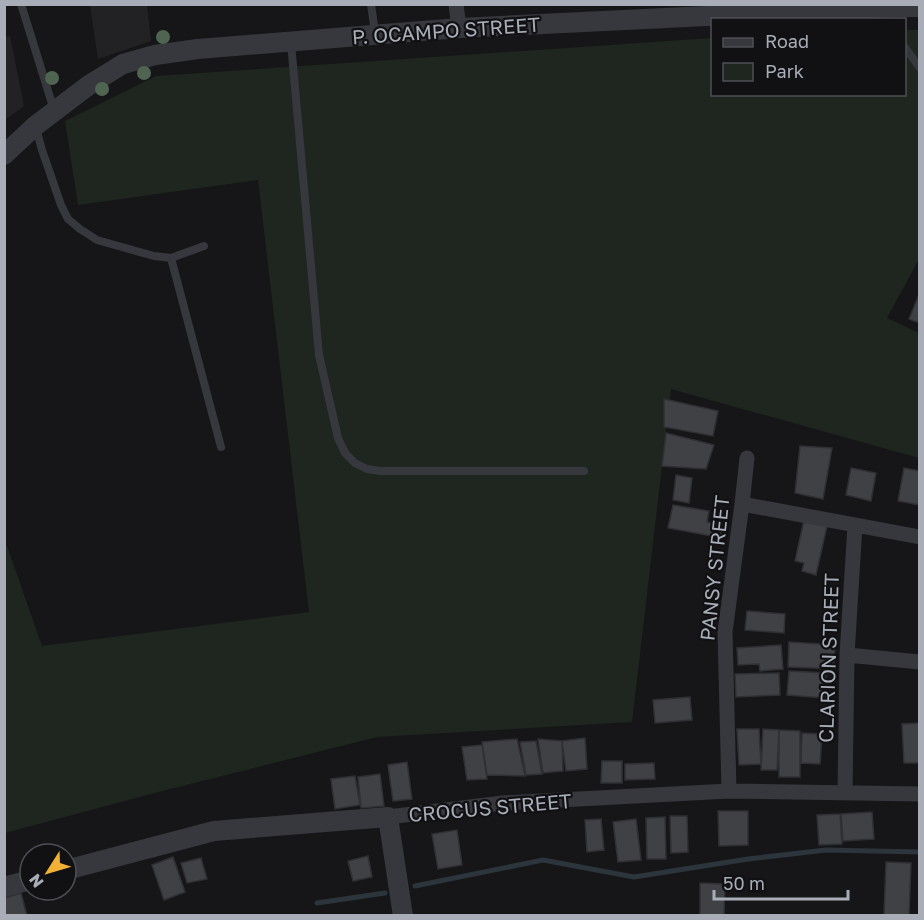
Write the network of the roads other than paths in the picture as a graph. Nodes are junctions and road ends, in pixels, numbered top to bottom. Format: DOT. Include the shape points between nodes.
graph roads {
  1 [pos="21,4"];
  2 [pos="371,4"];
  3 [pos="456,4"];
  4 [pos="920,7"];
  5 [pos="459,28"];
  6 [pos="375,34"];
  7 [pos="291,42"];
  8 [pos="906,49"];
  9 [pos="920,68"];
  10 [pos="54,111"];
  11 [pos="35,126"];
  12 [pos="4,155"];
  13 [pos="204,246"];
  14 [pos="171,258"];
  15 [pos="221,447"];
  16 [pos="747,458"];
  17 [pos="584,471"];
  18 [pos="742,504"];
  19 [pos="855,525"];
  20 [pos="920,537"];
  21 [pos="847,655"];
  22 [pos="920,662"];
  23 [pos="729,791"];
  24 [pos="845,793"];
  25 [pos="920,794"];
  26 [pos="388,817"];
  27 [pos="78,867"];
  28 [pos="403,915"];
  1 -- 10 [label="lane"];
  2 -- 6 [label="lane"];
  3 -- 5 [label="street"];
  4 -- 5 [label="street, P. OCAMPO STREET"];
  5 -- 6 [label="street, P. OCAMPO STREET"];
  6 -- 7 [label="street, P. OCAMPO STREET"];
  7 -- 10 [label="street, P. OCAMPO STREET" via="198,49 123,64"];
  7 -- 17 [label="lane" via="319,355 345,453 355,464 381,471"];
  8 -- 9 [label="lane"];
  10 -- 11 [label="street, P. OCAMPO STREET"];
  11 -- 12 [label="street, P. OCAMPO STREET"];
  11 -- 14 [label="lane" via="68,219 97,240"];
  13 -- 14 [label="lane"];
  14 -- 15 [label="lane"];
  16 -- 18 [label="street, PANSY STREET"];
  18 -- 19 [label="street"];
  18 -- 23 [label="street, PANSY STREET" via="725,632"];
  19 -- 20 [label="street"];
  19 -- 21 [label="street, CLARION STREET"];
  21 -- 22 [label="street"];
  21 -- 24 [label="street, CLARION STREET"];
  23 -- 24 [label="street, CROCUS STREET"];
  23 -- 26 [label="street, CROCUS STREET" via="502,803"];
  24 -- 25 [label="street, CROCUS STREET"];
  26 -- 27 [label="street, CROCUS STREET" via="214,831"];
  26 -- 28 [label="street"];
}
